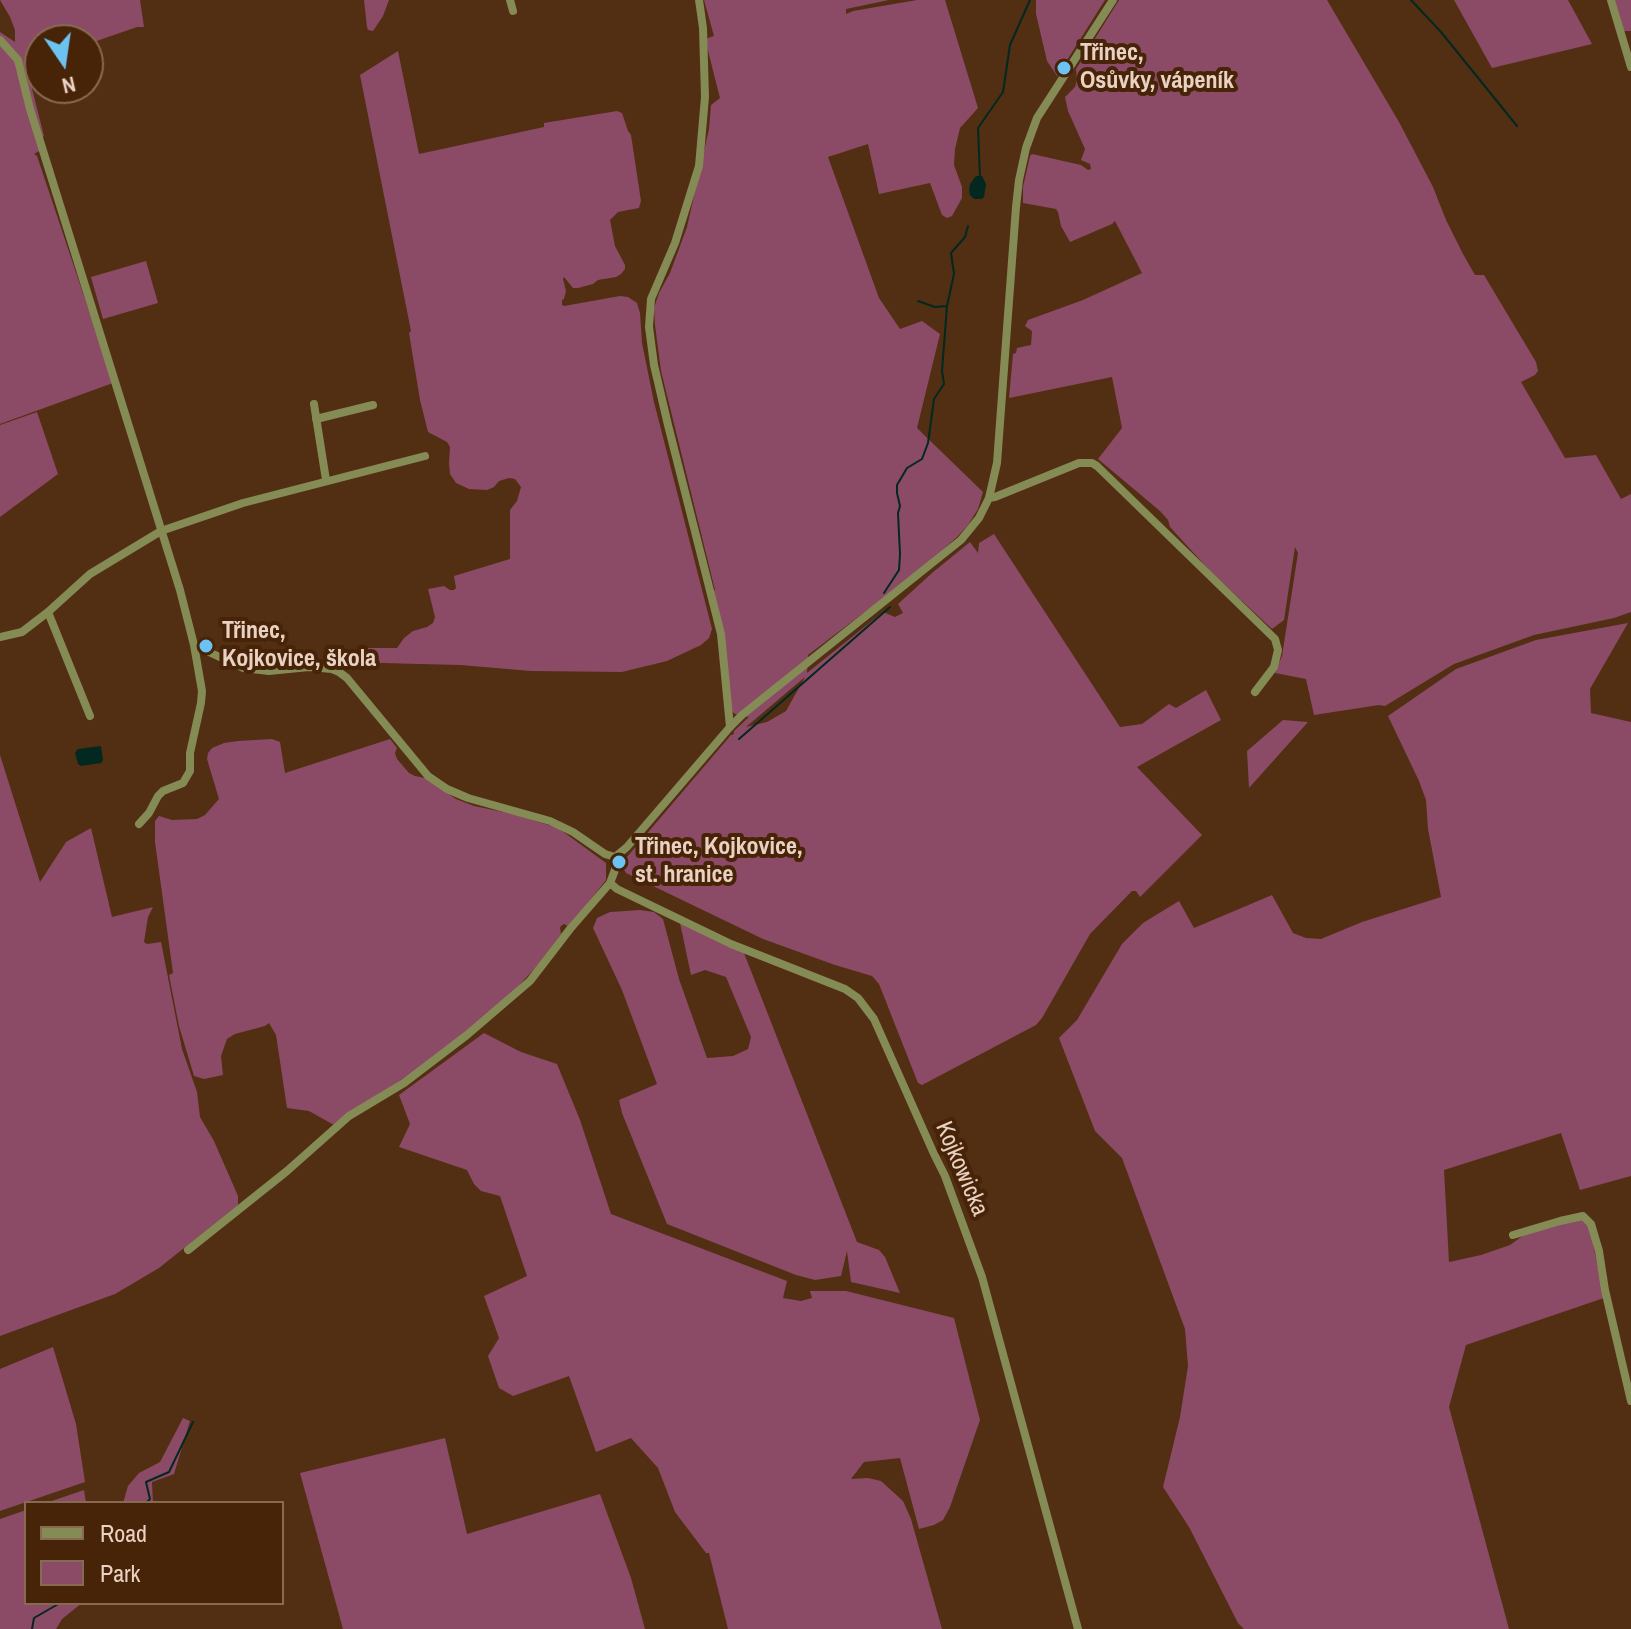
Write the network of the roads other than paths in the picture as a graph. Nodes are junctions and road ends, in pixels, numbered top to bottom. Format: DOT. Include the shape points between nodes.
graph roads {
  1 [pos="510,0"];
  2 [pos="699,0"];
  3 [pos="1113,0"];
  4 [pos="1611,0"];
  5 [pos="513,11"];
  6 [pos="0,40"];
  7 [pos="1631,67"];
  8 [pos="314,404"];
  9 [pos="373,405"];
  10 [pos="316,419"];
  11 [pos="425,456"];
  12 [pos="326,480"];
  13 [pos="989,498"];
  14 [pos="161,531"];
  15 [pos="48,612"];
  16 [pos="0,637"];
  17 [pos="194,645"];
  18 [pos="1255,692"];
  19 [pos="90,716"];
  20 [pos="730,727"];
  21 [pos="139,824"];
  22 [pos="615,857"];
  23 [pos="610,883"];
  24 [pos="1513,1235"];
  25 [pos="188,1250"];
  26 [pos="1631,1401"];
  27 [pos="1078,1629"];
  1 -- 5 [label="street"];
  2 -- 20 [label="street" via="705,97 699,166 651,299 649,327 721,634"];
  3 -- 13 [label="street" via="1037,118 1026,148 1016,207 997,463"];
  4 -- 7 [label="street"];
  6 -- 14 [label="street" via="18,60"];
  8 -- 10 [label="street"];
  9 -- 10 [label="street"];
  10 -- 12 [label="street"];
  11 -- 12 [label="street"];
  12 -- 14 [label="street"];
  13 -- 18 [label="street" via="1079,463 1097,466 1275,639 1274,667"];
  13 -- 20 [label="street" via="961,540"];
  14 -- 15 [label="street" via="90,574"];
  14 -- 17 [label="street"];
  15 -- 16 [label="street" via="22,632"];
  15 -- 19 [label="street"];
  17 -- 21 [label="street" via="202,691 190,771 183,783 158,796"];
  17 -- 22 [label="street" via="243,668 339,672 428,776 447,789 550,821"];
  20 -- 22 [label="street"];
  22 -- 23 [label="street"];
  23 -- 25 [label="street" via="530,981 404,1083 349,1116"];
  23 -- 27 [label="street, Kojkowicka" via="731,944 845,989 874,1019 945,1176 982,1277"];
  24 -- 26 [label="street" via="1583,1216 1591,1224"];
}
